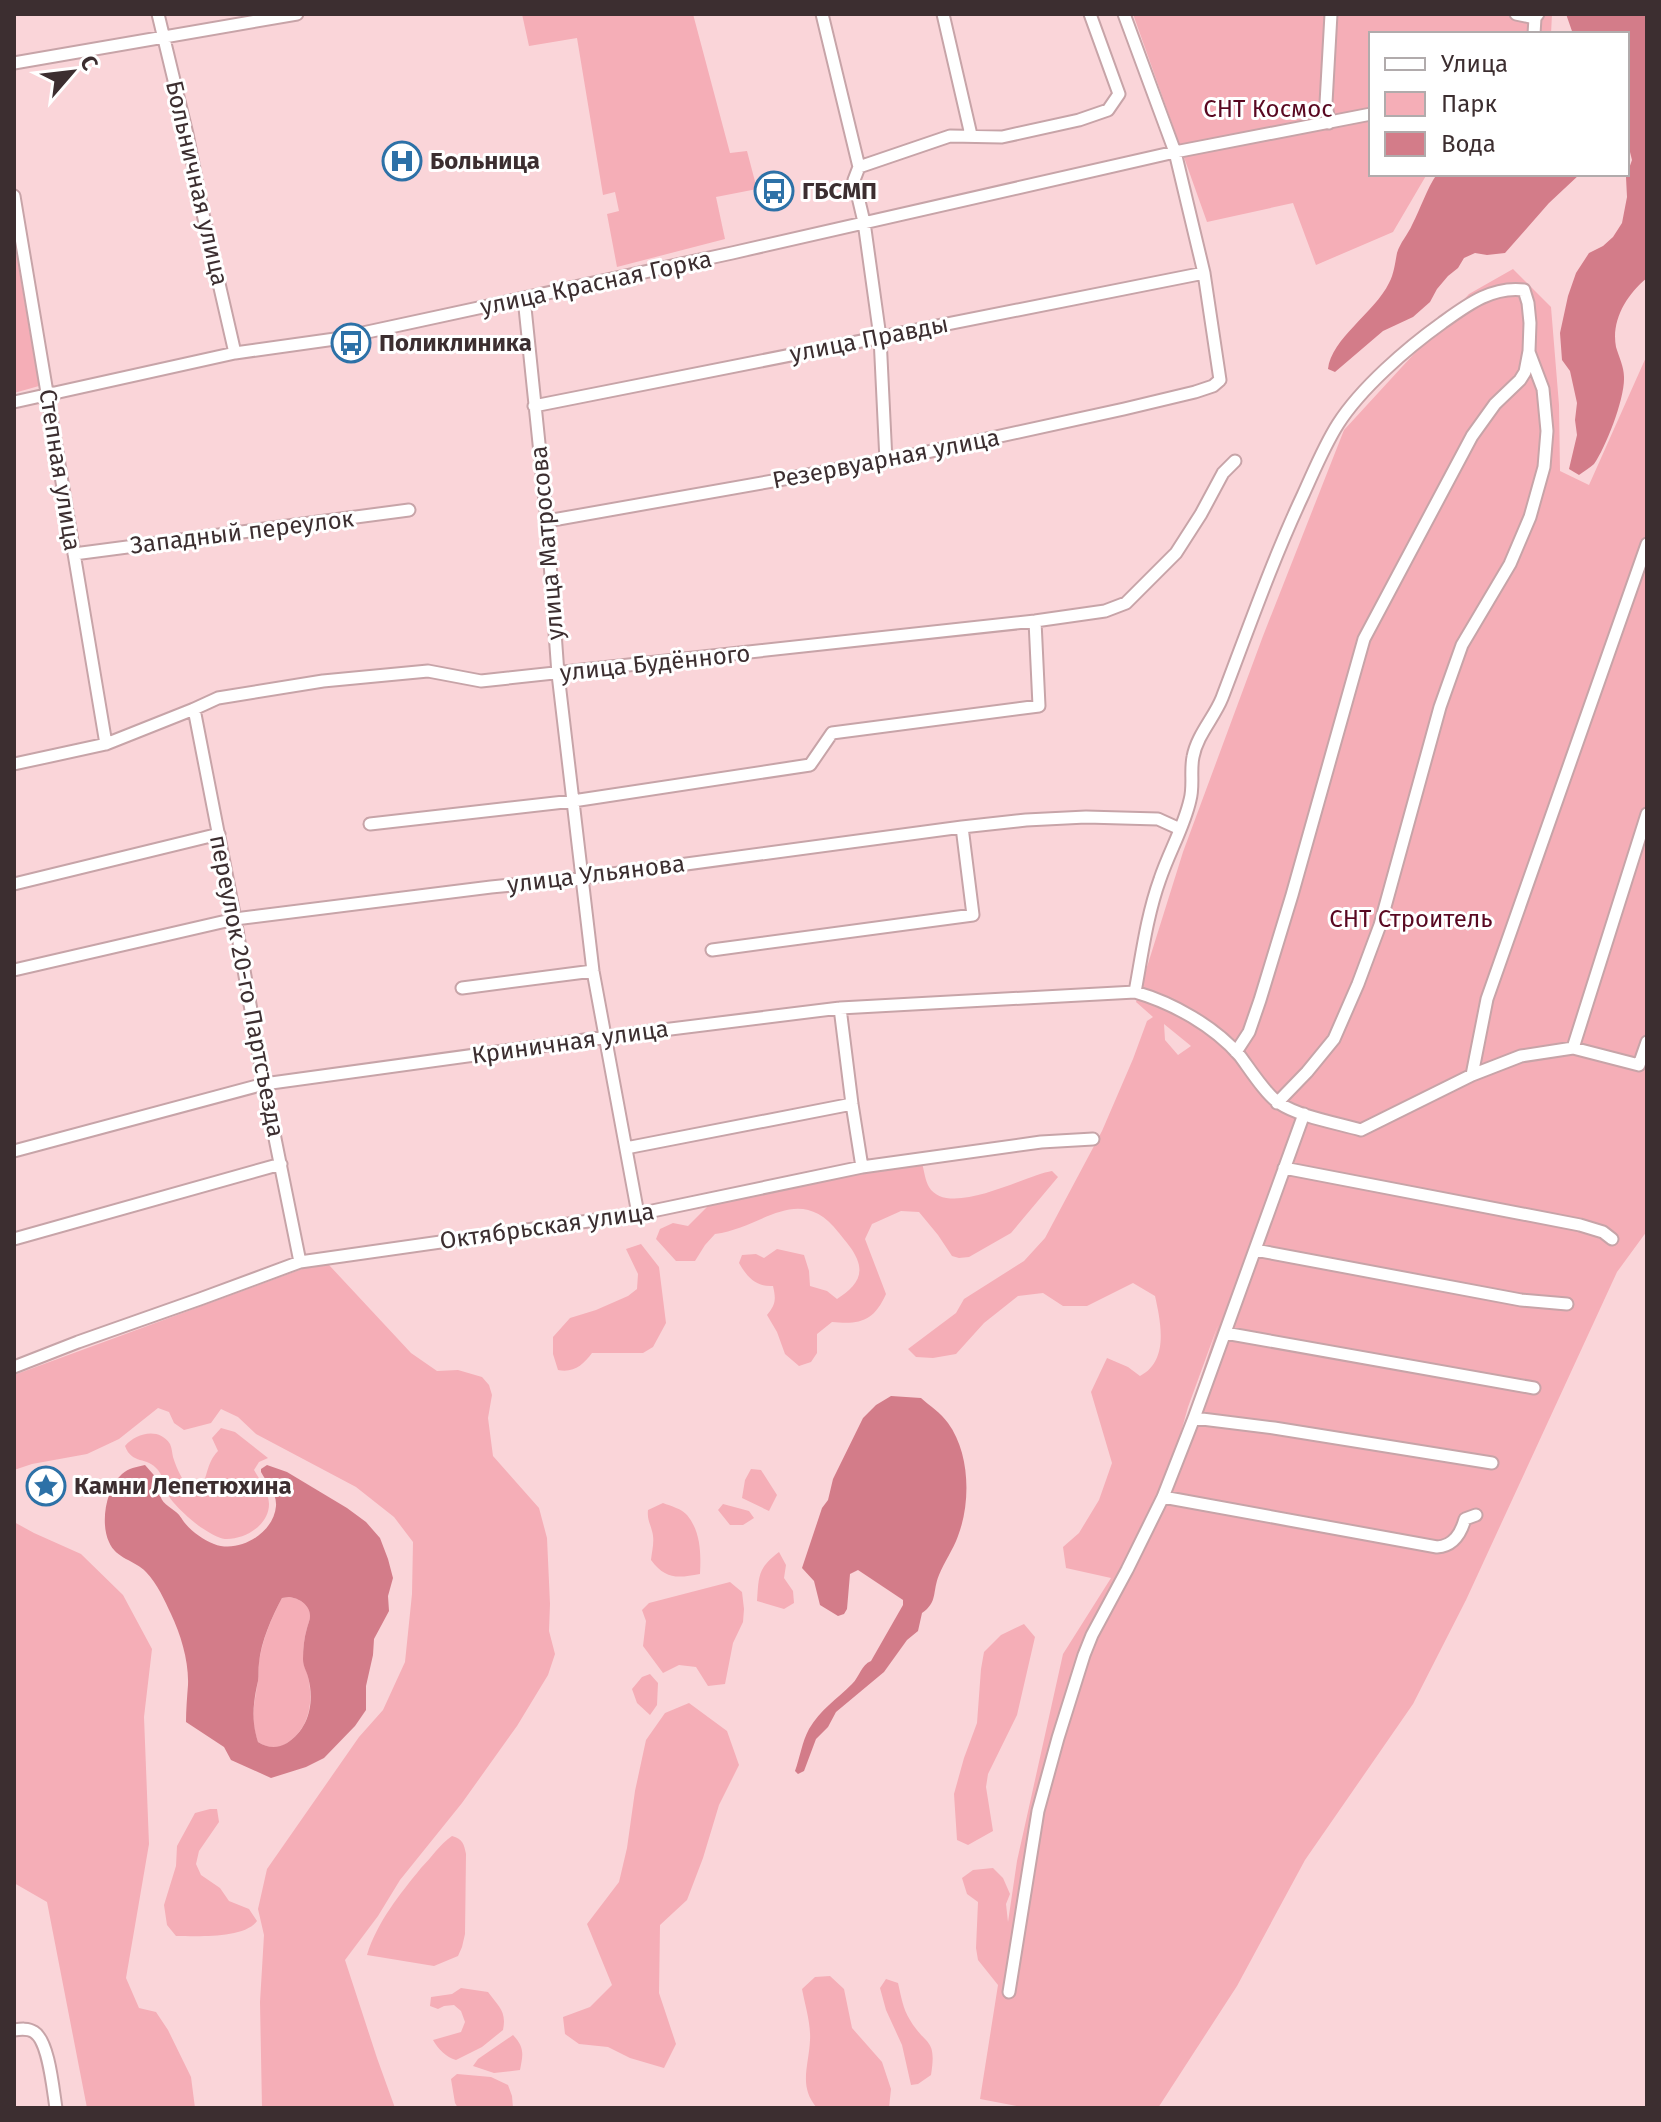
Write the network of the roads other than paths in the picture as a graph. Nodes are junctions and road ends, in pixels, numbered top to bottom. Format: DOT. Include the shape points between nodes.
graph roads {
  1 [pos="158,14"];
  2 [pos="297,14"];
  3 [pos="822,14"];
  4 [pos="943,14"];
  5 [pos="1090,14"];
  6 [pos="1124,14"];
  7 [pos="1331,14"];
  8 [pos="1516,14"];
  9 [pos="1536,16"];
  10 [pos="163,38"];
  11 [pos="14,63"];
  12 [pos="1369,114"];
  13 [pos="1329,123"];
  14 [pos="971,135"];
  15 [pos="1175,152"];
  16 [pos="859,167"];
  17 [pos="14,196"];
  18 [pos="864,222"];
  19 [pos="1204,273"];
  20 [pos="524,298"];
  21 [pos="880,337"];
  22 [pos="1529,351"];
  23 [pos="235,353"];
  24 [pos="48,393"];
  25 [pos="14,402"];
  26 [pos="534,406"];
  27 [pos="886,461"];
  28 [pos="1235,461"];
  29 [pos="409,510"];
  30 [pos="547,521"];
  31 [pos="1647,544"];
  32 [pos="74,554"];
  33 [pos="1035,621"];
  34 [pos="558,674"];
  35 [pos="194,709"];
  36 [pos="106,744"];
  37 [pos="14,764"];
  38 [pos="573,801"];
  39 [pos="1646,821"];
  40 [pos="370,824"];
  41 [pos="962,827"];
  42 [pos="1180,829"];
  43 [pos="219,834"];
  44 [pos="582,878"];
  45 [pos="14,884"];
  46 [pos="235,919"];
  47 [pos="712,950"];
  48 [pos="14,970"];
  49 [pos="593,971"];
  50 [pos="462,988"];
  51 [pos="1135,992"];
  52 [pos="840,1008"];
  53 [pos="606,1037"];
  54 [pos="1647,1042"];
  55 [pos="1573,1048"];
  56 [pos="1236,1052"];
  57 [pos="1472,1075"];
  58 [pos="264,1084"];
  59 [pos="1277,1103"];
  60 [pos="852,1104"];
  61 [pos="1304,1114"];
  62 [pos="1093,1139"];
  63 [pos="626,1148"];
  64 [pos="14,1151"];
  65 [pos="281,1164"];
  66 [pos="862,1167"];
  67 [pos="1284,1168"];
  68 [pos="638,1214"];
  69 [pos="14,1239"];
  70 [pos="1612,1239"];
  71 [pos="1255,1250"];
  72 [pos="300,1262"];
  73 [pos="1567,1304"];
  74 [pos="1225,1333"];
  75 [pos="14,1367"];
  76 [pos="1534,1388"];
  77 [pos="1194,1418"];
  78 [pos="1492,1463"];
  79 [pos="1163,1497"];
  80 [pos="1476,1515"];
  81 [pos="1009,1992"];
  82 [pos="14,2030"];
  83 [pos="56,2108"];
  1 -- 10 [label="street, Больничная улица"];
  2 -- 10 [label="street"];
  3 -- 16 [label="street"];
  4 -- 14 [label="street"];
  5 -- 14 [label="street" via="1119,94 1108,110 1002,137"];
  6 -- 15 [label="street"];
  7 -- 13 [label="street"];
  8 -- 9 [label="street"];
  10 -- 11 [label="street"];
  10 -- 23 [label="street, Больничная улица"];
  12 -- 13 [label="street, улица Красная Горка"];
  13 -- 15 [label="street, улица Красная Горка"];
  14 -- 16 [label="street" via="950,136"];
  15 -- 18 [label="street, улица Красная Горка"];
  15 -- 19 [label="street"];
  16 -- 18 [label="street" via="854,180"];
  17 -- 24 [label="street, Степная улица"];
  18 -- 20 [label="street, улица Красная Горка"];
  18 -- 21 [label="street"];
  19 -- 21 [label="street, улица Правды"];
  19 -- 27 [label="street, Резервуарная улица" via="1220,380 1213,386"];
  20 -- 23 [label="street, улица Красная Горка" via="335,339"];
  20 -- 26 [label="street, улица Матросова"];
  21 -- 26 [label="street, улица Правды"];
  21 -- 27 [label="street"];
  22 -- 42 [label="street" via="1524,290 1490,294 1426,335 1339,422 1293,517 1215,713 1199,738 1191,799"];
  22 -- 56 [label="street" via="1520,380 1472,436 1364,639 1274,955 1249,1032"];
  22 -- 59 [label="street" via="1543,389 1547,431 1544,467 1530,517 1457,658 1358,984 1334,1039"];
  23 -- 24 [label="street, улица Красная Горка"];
  24 -- 25 [label="street, улица Красная Горка"];
  24 -- 32 [label="street, Степная улица"];
  26 -- 30 [label="street, улица Матросова"];
  27 -- 30 [label="street, Резервуарная улица"];
  28 -- 33 [label="street, улица Будённого" via="1176,553 1126,603"];
  29 -- 32 [label="street, Западный переулок"];
  30 -- 34 [label="street, улица Матросова"];
  31 -- 57 [label="street" via="1487,999"];
  32 -- 36 [label="street, Степная улица"];
  33 -- 34 [label="street, улица Будённого"];
  33 -- 38 [label="street" via="1039,706 832,733 810,765"];
  34 -- 35 [label="street, улица Будённого" via="481,681 413,672 218,698"];
  34 -- 38 [label="street, улица Матросова"];
  35 -- 36 [label="street, улица Будённого"];
  35 -- 43 [label="street, переулок 20-го Партсъезда"];
  36 -- 37 [label="street, улица Будённого"];
  38 -- 40 [label="street"];
  38 -- 44 [label="street, улица Матросова"];
  39 -- 55 [label="street"];
  41 -- 42 [label="street, улица Ульянова" via="1086,817 1158,819"];
  41 -- 44 [label="street, улица Ульянова"];
  41 -- 47 [label="street" via="973,915"];
  42 -- 51 [label="street" via="1154,899"];
  43 -- 45 [label="street"];
  43 -- 46 [label="street, переулок 20-го Партсъезда"];
  44 -- 46 [label="street, улица Ульянова"];
  44 -- 49 [label="street, улица Матросова"];
  46 -- 48 [label="street, улица Ульянова"];
  46 -- 58 [label="street, переулок 20-го Партсъезда"];
  49 -- 50 [label="street"];
  49 -- 53 [label="street, улица Матросова"];
  51 -- 52 [label="street, Криничная улица"];
  51 -- 56 [label="street" via="1201,1023"];
  52 -- 53 [label="street, Криничная улица"];
  52 -- 60 [label="street"];
  53 -- 58 [label="street, Криничная улица"];
  53 -- 63 [label="street, улица Матросова"];
  54 -- 55 [label="street" via="1639,1065"];
  55 -- 57 [label="street" via="1521,1056"];
  56 -- 59 [label="street"];
  57 -- 61 [label="street" via="1361,1130"];
  58 -- 64 [label="street, Криничная улица"];
  58 -- 65 [label="street, переулок 20-го Партсъезда"];
  59 -- 61 [label="street"];
  60 -- 63 [label="street"];
  60 -- 66 [label="street"];
  61 -- 67 [label="street"];
  62 -- 66 [label="street, Октябрьская улица"];
  63 -- 68 [label="street, улица Матросова"];
  65 -- 69 [label="street"];
  65 -- 72 [label="street, переулок 20-го Партсъезда"];
  66 -- 68 [label="street, Октябрьская улица"];
  67 -- 70 [label="street" via="1580,1225"];
  67 -- 71 [label="street"];
  68 -- 72 [label="street, Октябрьская улица"];
  71 -- 73 [label="street"];
  71 -- 74 [label="street"];
  72 -- 75 [label="street, Октябрьская улица"];
  74 -- 76 [label="street"];
  74 -- 77 [label="street"];
  77 -- 78 [label="street"];
  77 -- 79 [label="street"];
  79 -- 80 [label="street" via="1437,1547 1454,1541 1465,1519"];
  79 -- 81 [label="street" via="1092,1635 1063,1724 1038,1811"];
  82 -- 83 [label="street" via="36,2032 43,2043"];
}
